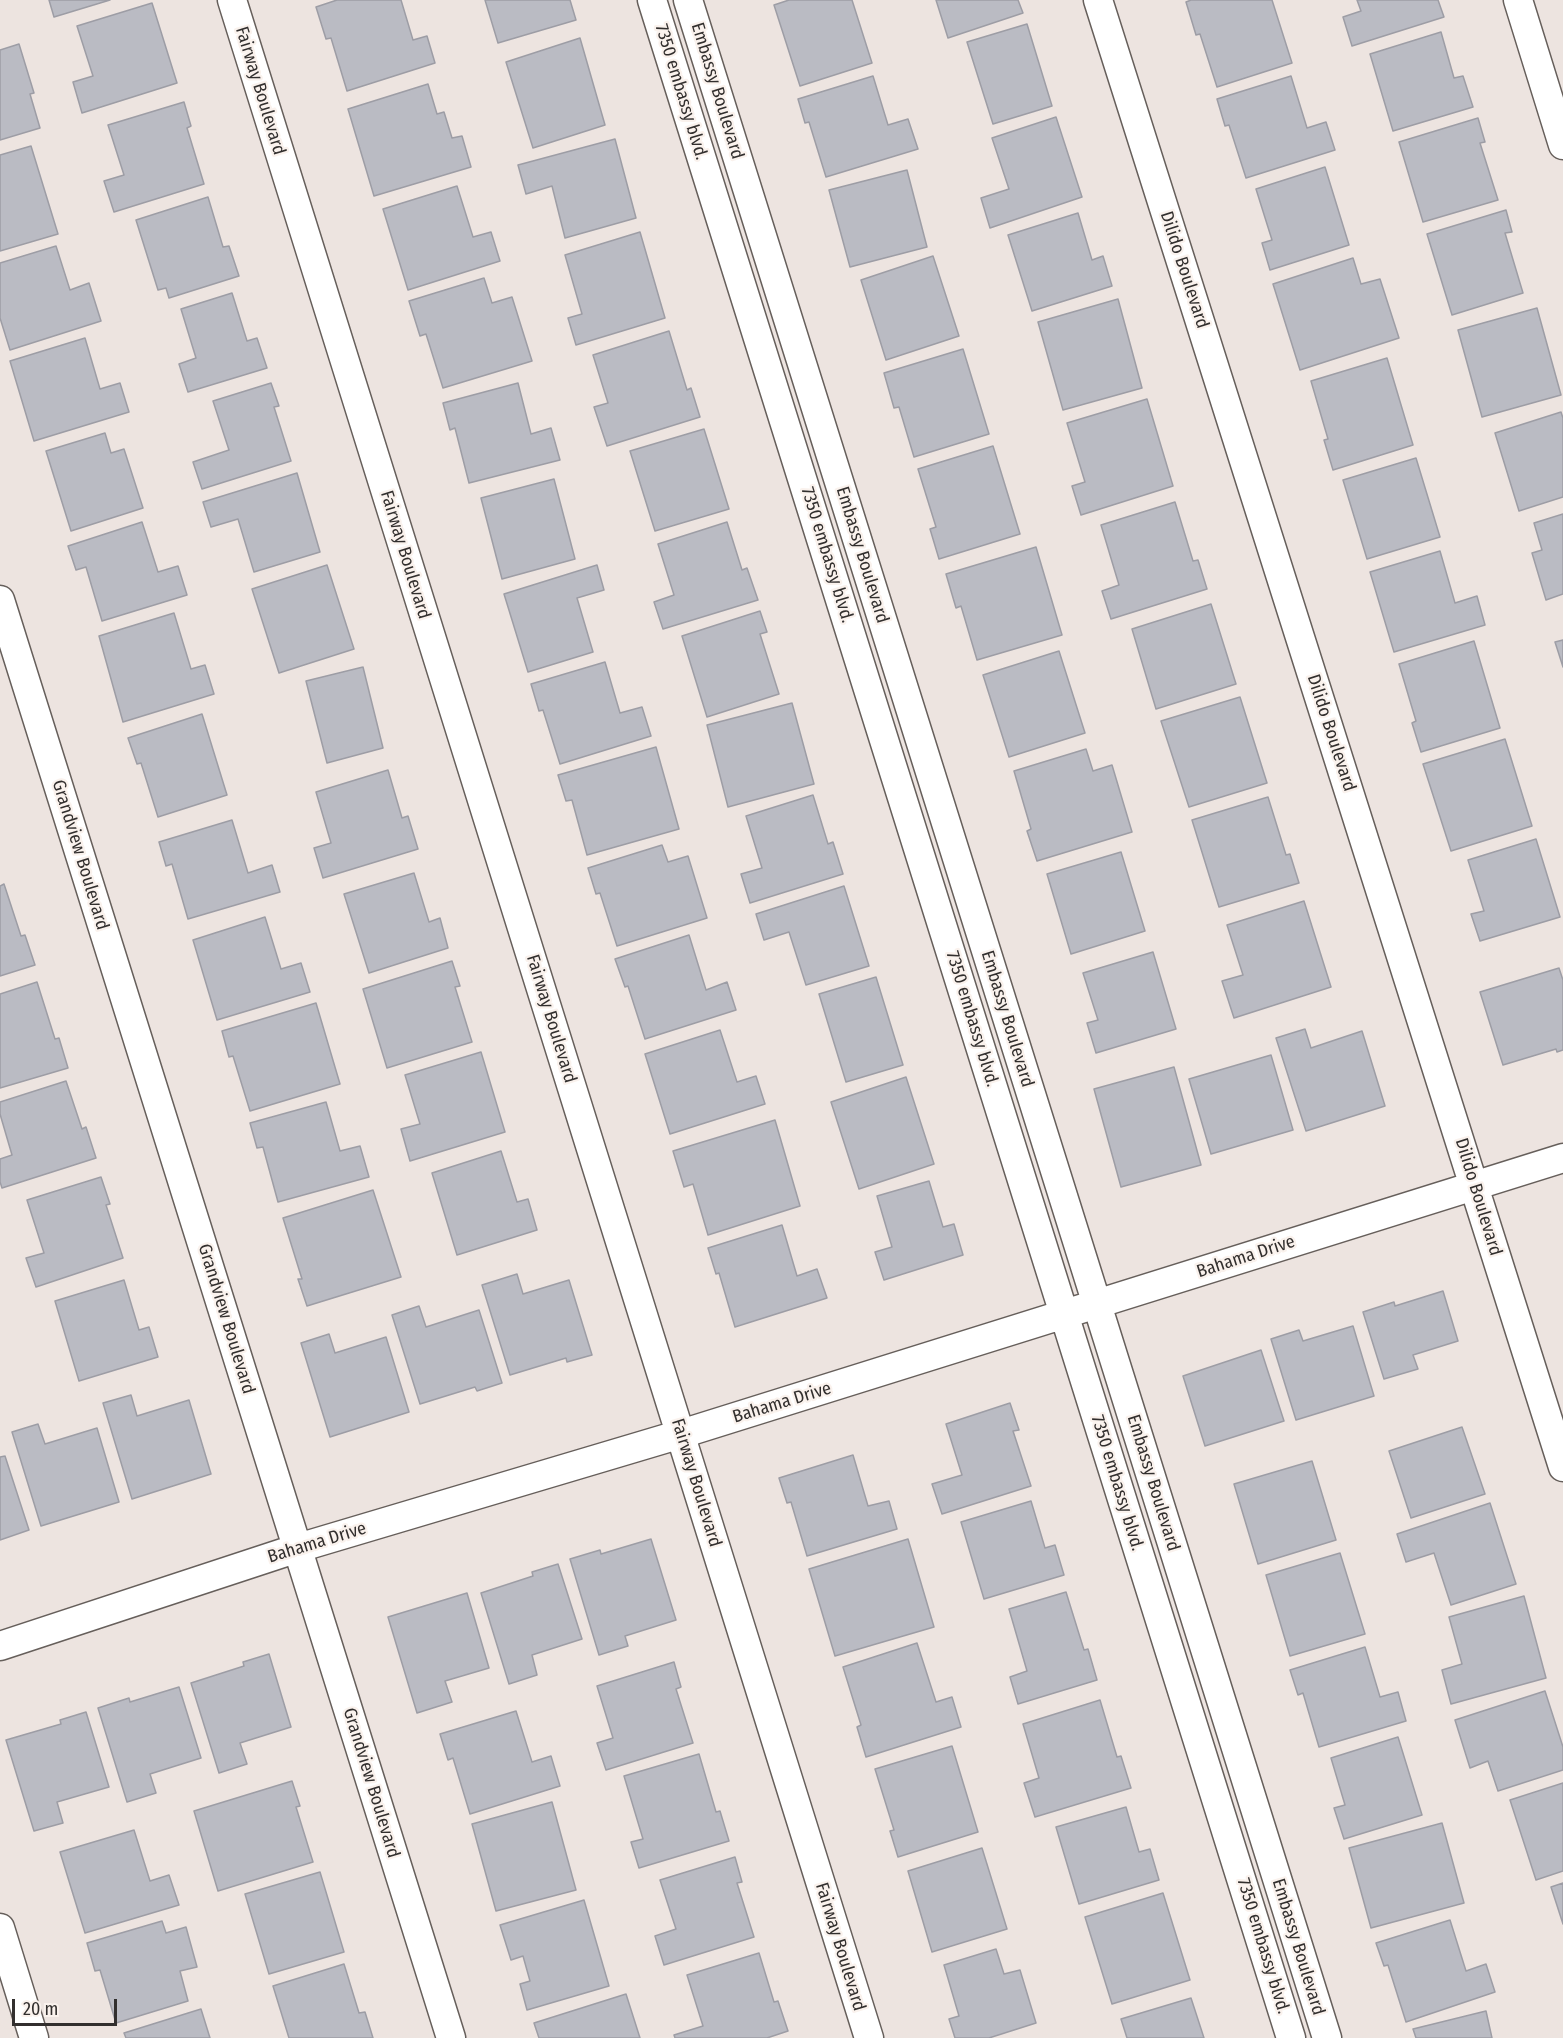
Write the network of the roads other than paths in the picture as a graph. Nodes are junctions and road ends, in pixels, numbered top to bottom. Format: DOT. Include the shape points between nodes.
graph roads {
  1 [pos="232,0"];
  2 [pos="652,0"];
  3 [pos="688,0"];
  4 [pos="1098,0"];
  5 [pos="1518,0"];
  6 [pos="1563,145"];
  7 [pos="0,600"];
  8 [pos="1563,1158"];
  9 [pos="1475,1185"];
  10 [pos="1097,1304"];
  11 [pos="1065,1315"];
  12 [pos="681,1434"];
  13 [pos="1563,1467"];
  14 [pos="298,1548"];
  15 [pos="0,1646"];
  16 [pos="0,1928"];
  17 [pos="34,2038"];
  18 [pos="451,2038"];
  19 [pos="869,2038"];
  20 [pos="1292,2038"];
  21 [pos="1327,2038"];
  1 -- 12 [label="street, Fairway Boulevard"];
  2 -- 11 [label="street, 7350 embassy blvd."];
  3 -- 10 [label="street, Embassy Boulevard"];
  4 -- 9 [label="street, Dilido Boulevard"];
  5 -- 6 [label="street"];
  7 -- 14 [label="street, Grandview Boulevard"];
  8 -- 9 [label="street, Bahama Drive"];
  9 -- 10 [label="street, Bahama Drive"];
  9 -- 13 [label="street, Dilido Boulevard"];
  10 -- 11 [label="street, Bahama Drive"];
  10 -- 21 [label="street, Embassy Boulevard"];
  11 -- 12 [label="street, Bahama Drive"];
  11 -- 20 [label="street, 7350 embassy blvd."];
  12 -- 14 [label="street, Bahama Drive"];
  12 -- 19 [label="street, Fairway Boulevard"];
  14 -- 15 [label="street, Bahama Drive"];
  14 -- 18 [label="street, Grandview Boulevard"];
  16 -- 17 [label="street"];
}
